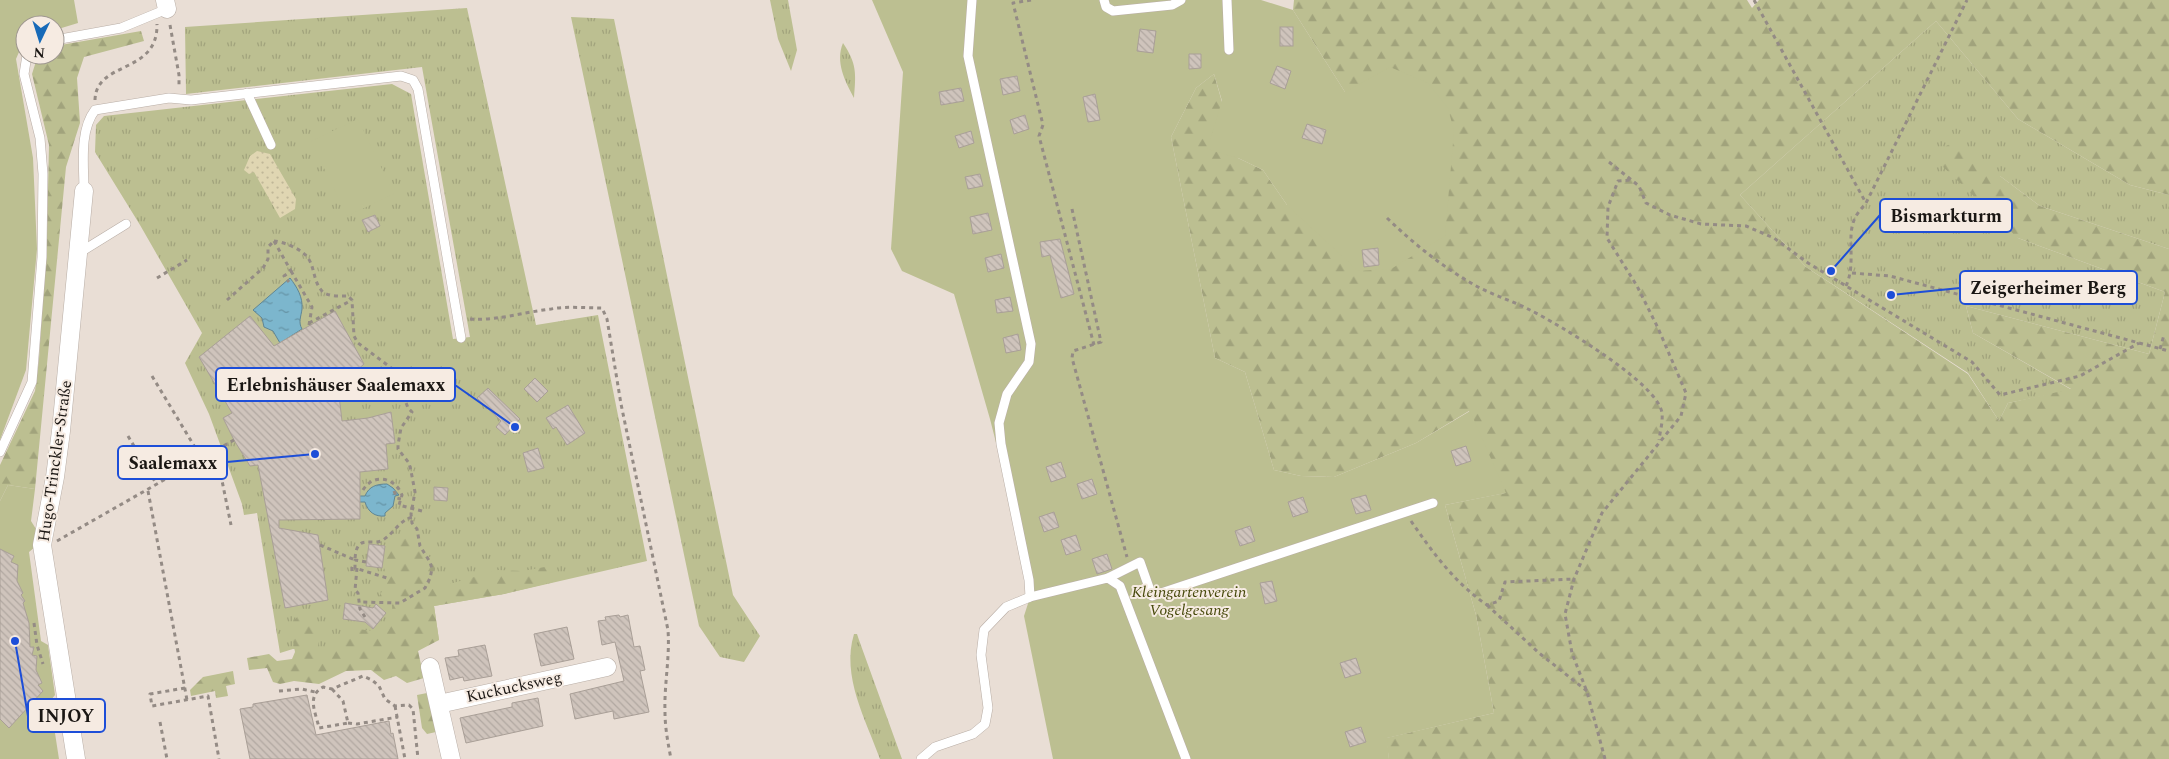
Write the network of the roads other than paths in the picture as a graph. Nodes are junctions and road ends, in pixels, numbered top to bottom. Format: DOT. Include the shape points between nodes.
graph roads {
  1 [pos="972,0"];
  2 [pos="1104,0"];
  3 [pos="1182,0"];
  4 [pos="1227,0"];
  5 [pos="166,5"];
  6 [pos="65,38"];
  7 [pos="1229,50"];
  8 [pos="25,65"];
  9 [pos="247,93"];
  10 [pos="271,145"];
  11 [pos="84,191"];
  12 [pos="126,224"];
  13 [pos="78,253"];
  14 [pos="461,338"];
  15 [pos="0,452"];
  16 [pos="1434,503"];
  17 [pos="1108,578"];
  18 [pos="1030,597"];
  19 [pos="430,667"];
  20 [pos="607,667"];
  21 [pos="439,704"];
  22 [pos="76,759"];
  23 [pos="451,759"];
  24 [pos="921,759"];
  25 [pos="1186,759"];
  1 -- 18 [label="lane" via="968,56 1031,344 1029,362 1008,394 999,423"];
  2 -- 3 [label="lane" via="1106,7 1113,11 1172,5"];
  4 -- 7 [label="lane"];
  5 -- 6 [label="lane" via="120,28"];
  8 -- 15 [label="lane" via="24,74 41,147 42,257 32,382"];
  9 -- 10 [label="lane"];
  9 -- 11 [label="lane" via="191,100 169,98 95,110 85,131"];
  9 -- 14 [label="lane" via="401,76 413,80 418,89"];
  11 -- 13 [label="street, Hugo-Trinckler-Straße"];
  12 -- 13 [label="lane"];
  13 -- 22 [label="street, Hugo-Trinckler-Straße" via="61,431 42,545"];
  16 -- 17 [label="lane" via="1152,596 1140,562"];
  17 -- 18 [label="lane"];
  17 -- 25 [label="lane" via="1120,586"];
  18 -- 24 [label="lane" via="1006,607 984,630 981,655 988,708 985,724 973,734 935,747"];
  19 -- 21 [label="street"];
  20 -- 21 [label="street, Kuckucksweg" via="588,665"];
  21 -- 23 [label="street"];
}
